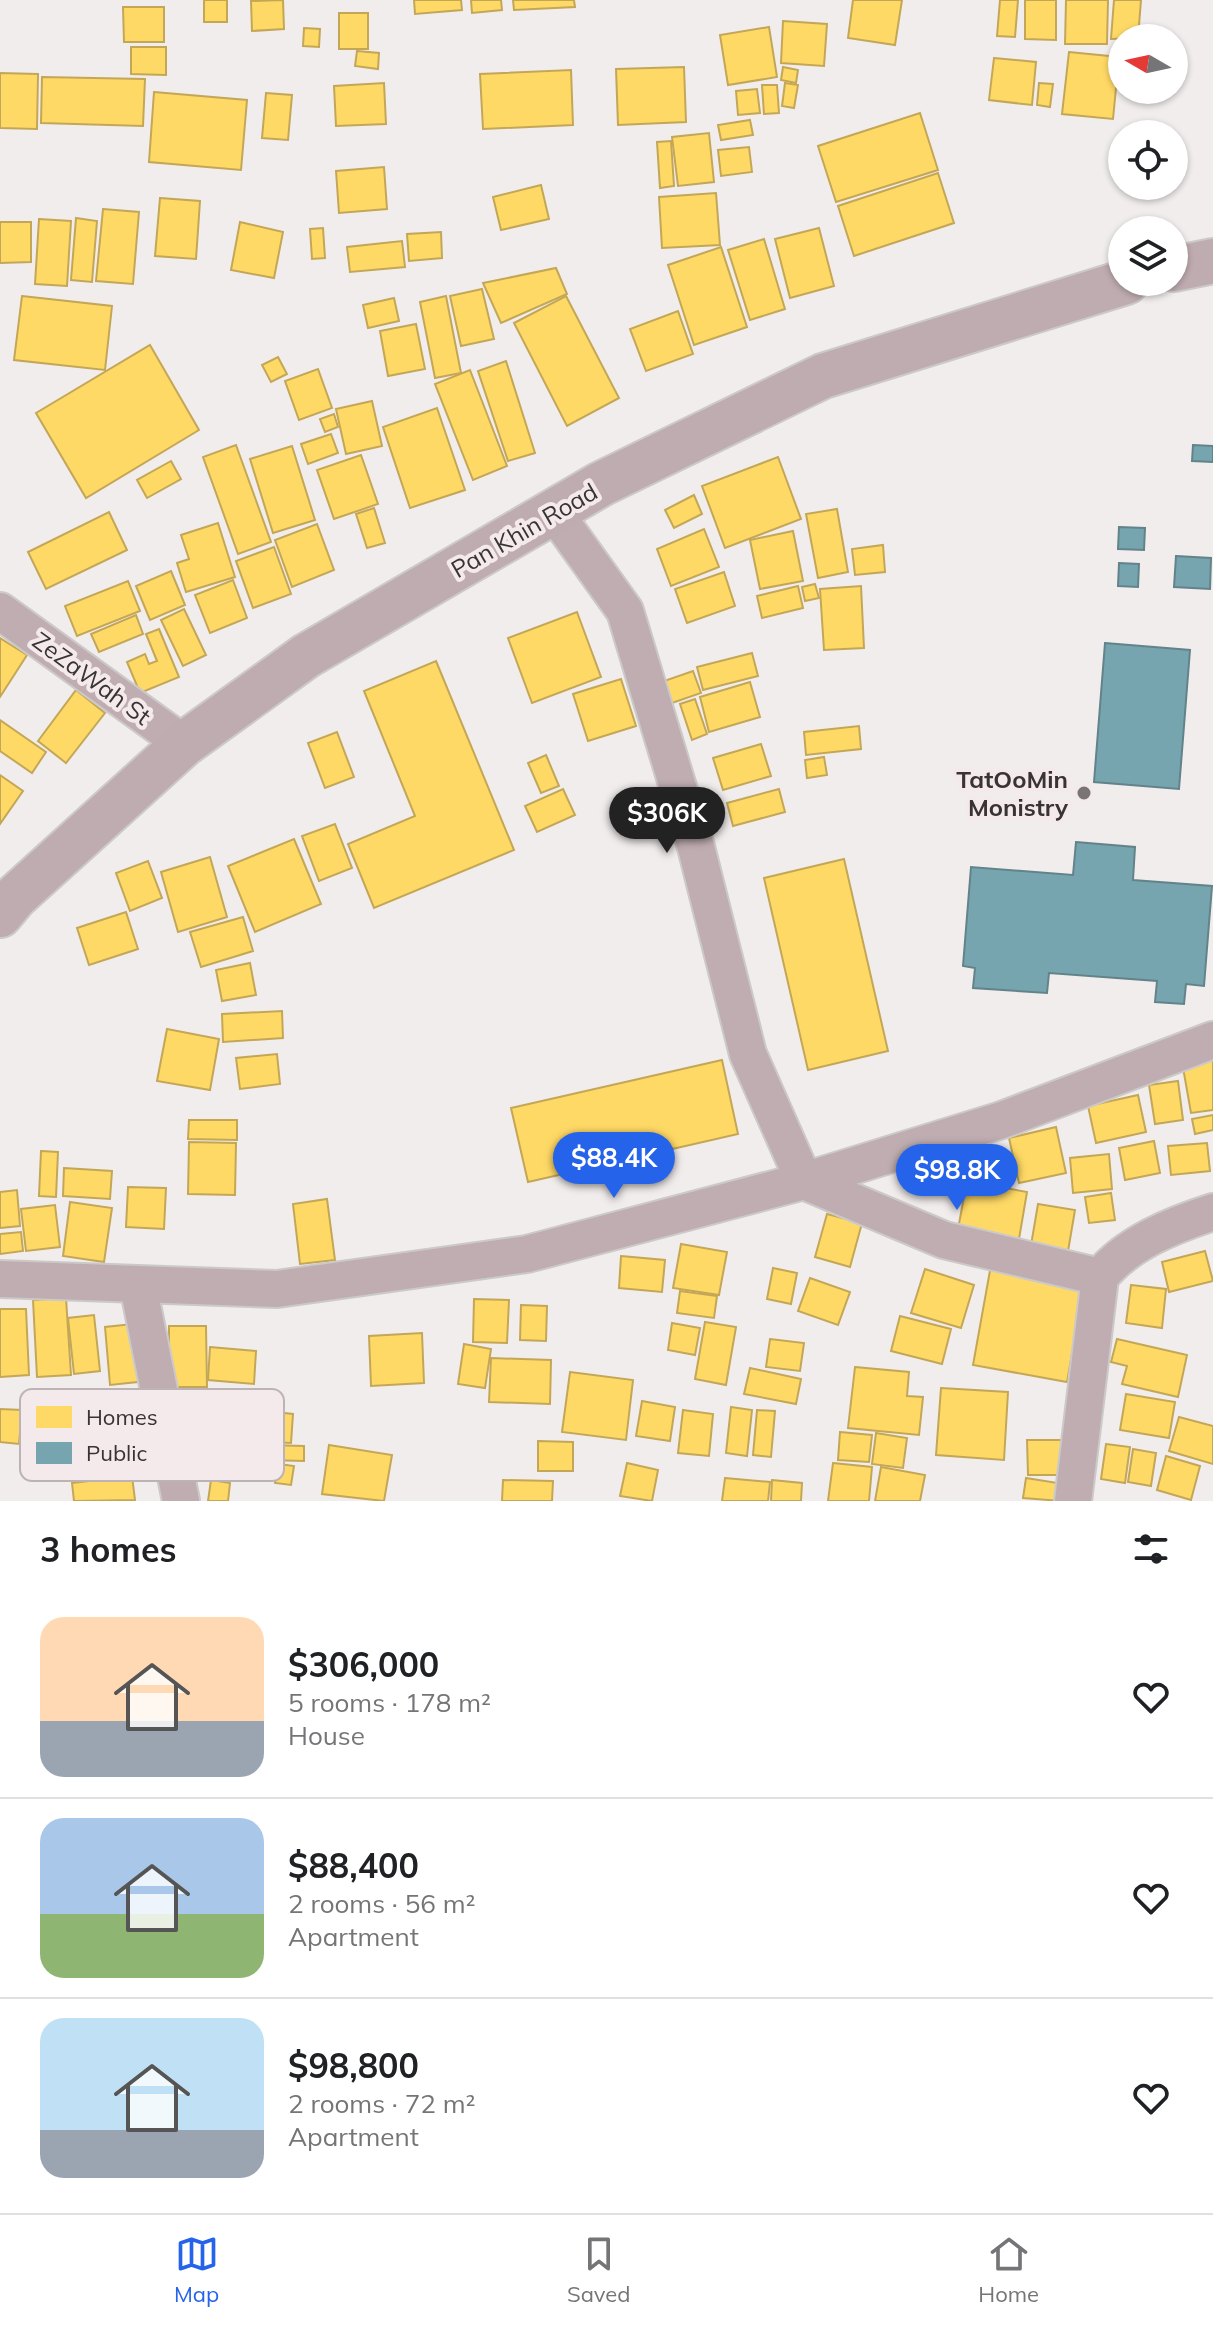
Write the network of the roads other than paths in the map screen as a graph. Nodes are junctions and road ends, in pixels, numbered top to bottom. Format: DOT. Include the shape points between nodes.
graph roads {
  1 [pos="1213,261"];
  2 [pos="1188,266"];
  3 [pos="1108,288"];
  4 [pos="554,512"];
  5 [pos="0,611"];
  6 [pos="184,744"];
  7 [pos="0,915"];
  8 [pos="1213,1040"];
  9 [pos="804,1181"];
  10 [pos="1213,1212"];
  11 [pos="1100,1277"];
  12 [pos="0,1279"];
  13 [pos="138,1285"];
  14 [pos="159,1389"];
  15 [pos="177,1481"];
  16 [pos="181,1501"];
  17 [pos="1073,1501"];
  1 -- 2 [label="main road"];
  3 -- 4 [label="main road, Pan Khin Road" via="823,376"];
  4 -- 6 [label="main road, Pan Khin Road" via="306,656"];
  4 -- 9 [label="street" via="625,611 696,847 748,1054"];
  5 -- 6 [label="street, ZeZaWah St"];
  6 -- 7 [label="main road, Pan Khin Road"];
  8 -- 9 [label="street" via="1002,1120"];
  9 -- 11 [label="street" via="944,1240"];
  9 -- 13 [label="street" via="527,1254 277,1289"];
  10 -- 11 [label="street" via="1179,1223 1127,1252"];
  11 -- 17 [label="street"];
  12 -- 13 [label="street"];
  13 -- 14 [label="street"];
  15 -- 16 [label="street"];
}
